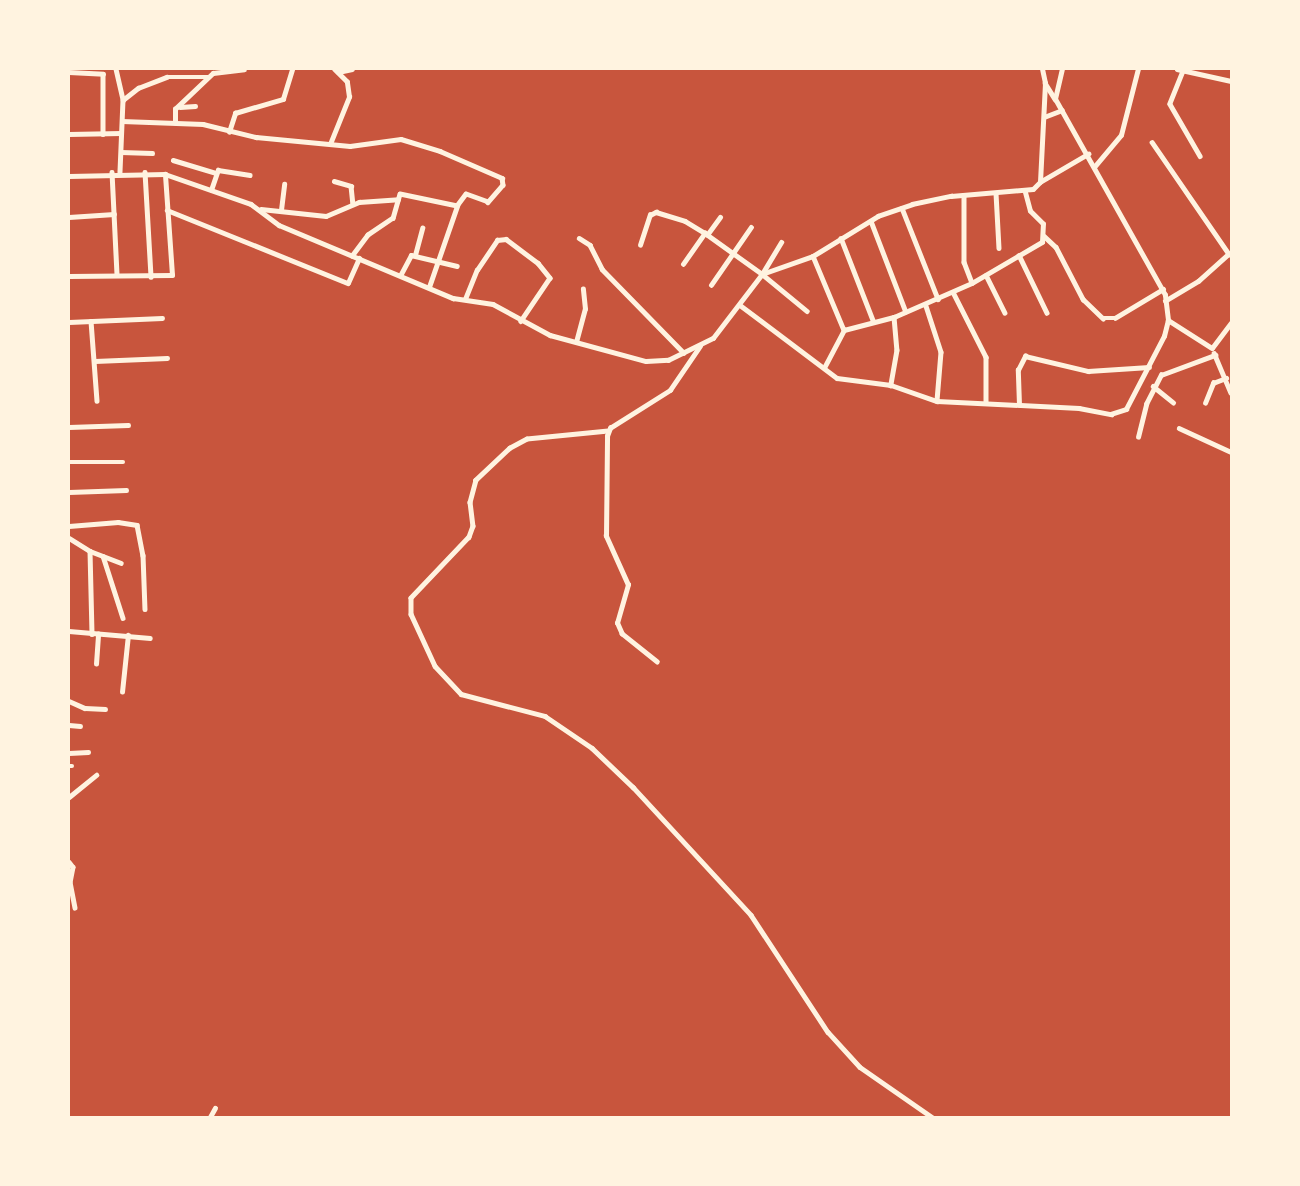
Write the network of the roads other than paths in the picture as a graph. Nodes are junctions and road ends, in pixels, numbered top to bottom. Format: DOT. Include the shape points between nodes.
graph roads {
  1 [pos="116,69"];
  2 [pos="244,69"];
  3 [pos="292,69"];
  4 [pos="352,69"];
  5 [pos="1042,69"];
  6 [pos="1062,69"];
  7 [pos="1138,69"];
  8 [pos="1177,69"];
  9 [pos="336,70"];
  10 [pos="1183,71"];
  11 [pos="69,72"];
  12 [pos="208,77"];
  13 [pos="1231,81"];
  14 [pos="1046,83"];
  15 [pos="1055,99"];
  16 [pos="123,100"];
  17 [pos="195,106"];
  18 [pos="180,107"];
  19 [pos="1062,110"];
  20 [pos="1044,117"];
  21 [pos="122,121"];
  22 [pos="175,123"];
  23 [pos="229,132"];
  24 [pos="121,133"];
  25 [pos="69,134"];
  26 [pos="104,134"];
  27 [pos="1152,142"];
  28 [pos="330,144"];
  29 [pos="121,152"];
  30 [pos="152,153"];
  31 [pos="1088,154"];
  32 [pos="1200,156"];
  33 [pos="173,160"];
  34 [pos="1095,166"];
  35 [pos="112,172"];
  36 [pos="120,172"];
  37 [pos="145,172"];
  38 [pos="216,173"];
  39 [pos="165,174"];
  40 [pos="250,175"];
  41 [pos="69,176"];
  42 [pos="334,181"];
  43 [pos="1040,182"];
  44 [pos="284,184"];
  45 [pos="211,190"];
  46 [pos="1025,192"];
  47 [pos="996,193"];
  48 [pos="964,195"];
  49 [pos="398,199"];
  50 [pos="353,204"];
  51 [pos="458,206"];
  52 [pos="902,208"];
  53 [pos="261,209"];
  54 [pos="167,210"];
  55 [pos="281,210"];
  56 [pos="114,214"];
  57 [pos="720,217"];
  58 [pos="69,218"];
  59 [pos="871,221"];
  60 [pos="752,227"];
  61 [pos="422,228"];
  62 [pos="706,234"];
  63 [pos="1044,234"];
  64 [pos="579,238"];
  65 [pos="841,238"];
  66 [pos="781,242"];
  67 [pos="640,244"];
  68 [pos="999,248"];
  69 [pos="734,252"];
  70 [pos="1230,254"];
  71 [pos="416,255"];
  72 [pos="1019,255"];
  73 [pos="352,256"];
  74 [pos="813,256"];
  75 [pos="359,258"];
  76 [pos="440,262"];
  77 [pos="683,264"];
  78 [pos="457,266"];
  79 [pos="117,274"];
  80 [pos="401,274"];
  81 [pos="762,274"];
  82 [pos="986,274"];
  83 [pos="69,276"];
  84 [pos="151,277"];
  85 [pos="971,281"];
  86 [pos="711,285"];
  87 [pos="429,287"];
  88 [pos="583,289"];
  89 [pos="1163,289"];
  90 [pos="953,292"];
  91 [pos="938,298"];
  92 [pos="465,299"];
  93 [pos="1166,301"];
  94 [pos="740,305"];
  95 [pos="926,306"];
  96 [pos="807,311"];
  97 [pos="906,311"];
  98 [pos="1005,313"];
  99 [pos="1047,313"];
  100 [pos="894,317"];
  101 [pos="162,318"];
  102 [pos="873,320"];
  103 [pos="1168,320"];
  104 [pos="91,321"];
  105 [pos="521,321"];
  106 [pos="69,322"];
  107 [pos="1231,323"];
  108 [pos="844,330"];
  109 [pos="576,342"];
  110 [pos="700,346"];
  111 [pos="1212,348"];
  112 [pos="684,353"];
  113 [pos="1215,355"];
  114 [pos="167,358"];
  115 [pos="95,362"];
  116 [pos="825,366"];
  117 [pos="1149,367"];
  118 [pos="1228,381"];
  119 [pos="891,385"];
  120 [pos="1154,386"];
  121 [pos="1231,393"];
  122 [pos="97,401"];
  123 [pos="937,401"];
  124 [pos="1173,402"];
  125 [pos="986,403"];
  126 [pos="1205,404"];
  127 [pos="1019,405"];
  128 [pos="128,425"];
  129 [pos="69,427"];
  130 [pos="1179,428"];
  131 [pos="608,431"];
  132 [pos="1138,437"];
  133 [pos="1231,452"];
  134 [pos="69,462"];
  135 [pos="123,462"];
  136 [pos="126,490"];
  137 [pos="69,492"];
  138 [pos="69,526"];
  139 [pos="69,538"];
  140 [pos="90,551"];
  141 [pos="103,556"];
  142 [pos="121,563"];
  143 [pos="145,609"];
  144 [pos="123,618"];
  145 [pos="69,632"];
  146 [pos="95,634"];
  147 [pos="128,635"];
  148 [pos="150,638"];
  149 [pos="657,662"];
  150 [pos="96,664"];
  151 [pos="122,692"];
  152 [pos="69,701"];
  153 [pos="105,709"];
  154 [pos="69,726"];
  155 [pos="80,726"];
  156 [pos="88,752"];
  157 [pos="69,753"];
  158 [pos="96,775"];
  159 [pos="69,797"];
  160 [pos="69,862"];
  161 [pos="75,908"];
  162 [pos="215,1108"];
  163 [pos="210,1117"];
  164 [pos="932,1117"];
  1 -- 16 [label="street"];
  2 -- 12 [label="street" via="219,70"];
  3 -- 23 [label="street" via="283,99 235,112"];
  4 -- 9 [label="street"];
  5 -- 14 [label="street"];
  6 -- 15 [label="street"];
  7 -- 34 [label="street" via="1121,135"];
  8 -- 10 [label="street"];
  9 -- 28 [label="street" via="347,82 349,97"];
  10 -- 13 [label="street"];
  10 -- 32 [label="street" via="1170,104"];
  11 -- 26 [label="street" via="103,74"];
  12 -- 16 [label="street" via="167,77 138,88"];
  12 -- 18 [label="street" via="190,98 183,99"];
  14 -- 15 [label="street"];
  14 -- 20 [label="street"];
  15 -- 19 [label="street"];
  16 -- 21 [label="street"];
  17 -- 18 [label="street"];
  18 -- 22 [label="street" via="175,109"];
  19 -- 20 [label="street"];
  19 -- 31 [label="street"];
  20 -- 43 [label="street"];
  21 -- 22 [label="street"];
  21 -- 24 [label="street"];
  22 -- 23 [label="street" via="202,124"];
  23 -- 28 [label="street"];
  24 -- 26 [label="street"];
  24 -- 29 [label="street"];
  25 -- 26 [label="street"];
  27 -- 70 [label="street"];
  28 -- 51 [label="street" via="355,146 401,139 502,178 503,185 491,201 466,194"];
  29 -- 30 [label="street"];
  29 -- 36 [label="street"];
  31 -- 34 [label="street"];
  31 -- 43 [label="street"];
  33 -- 38 [label="street"];
  34 -- 89 [label="street"];
  35 -- 36 [label="street"];
  35 -- 41 [label="street"];
  35 -- 56 [label="street"];
  36 -- 37 [label="street"];
  37 -- 39 [label="street"];
  37 -- 84 [label="street"];
  38 -- 40 [label="street" via="222,169"];
  38 -- 45 [label="street"];
  39 -- 45 [label="street"];
  39 -- 54 [label="street"];
  42 -- 50 [label="street" via="351,186"];
  43 -- 46 [label="street"];
  44 -- 55 [label="street"];
  45 -- 53 [label="street"];
  46 -- 47 [label="street"];
  46 -- 63 [label="street" via="1030,211 1043,224"];
  47 -- 48 [label="street"];
  47 -- 68 [label="street"];
  48 -- 52 [label="street"];
  48 -- 85 [label="street" via="966,268"];
  49 -- 50 [label="street"];
  49 -- 51 [label="street" via="406,193"];
  49 -- 73 [label="street" via="393,218 368,235"];
  50 -- 55 [label="street" via="326,216"];
  51 -- 76 [label="street"];
  52 -- 59 [label="street"];
  52 -- 91 [label="street"];
  53 -- 55 [label="street"];
  53 -- 73 [label="street" via="279,225"];
  54 -- 75 [label="street" via="348,283"];
  54 -- 84 [label="street" via="172,275"];
  56 -- 58 [label="street"];
  56 -- 79 [label="street"];
  57 -- 62 [label="street"];
  59 -- 65 [label="street"];
  59 -- 97 [label="street"];
  60 -- 69 [label="street"];
  61 -- 71 [label="street"];
  62 -- 67 [label="street" via="685,221 656,212 650,215"];
  62 -- 69 [label="street"];
  62 -- 77 [label="street"];
  63 -- 72 [label="street" via="1042,242"];
  63 -- 89 [label="street" via="1056,247 1083,299 1103,318 1115,318"];
  64 -- 112 [label="street" via="590,245 602,269"];
  65 -- 74 [label="street"];
  65 -- 102 [label="street"];
  66 -- 81 [label="street"];
  69 -- 81 [label="street"];
  69 -- 86 [label="street"];
  70 -- 93 [label="street" via="1199,281"];
  71 -- 76 [label="street"];
  71 -- 80 [label="street" via="407,258"];
  72 -- 82 [label="street"];
  72 -- 99 [label="street"];
  73 -- 75 [label="street"];
  74 -- 81 [label="street"];
  74 -- 108 [label="street"];
  75 -- 80 [label="street"];
  76 -- 78 [label="street"];
  76 -- 87 [label="street"];
  79 -- 83 [label="street"];
  79 -- 84 [label="street"];
  80 -- 87 [label="street"];
  81 -- 94 [label="street"];
  81 -- 96 [label="street"];
  82 -- 85 [label="street"];
  82 -- 98 [label="street"];
  85 -- 90 [label="street"];
  87 -- 92 [label="street"];
  88 -- 109 [label="street" via="585,309"];
  89 -- 93 [label="street"];
  90 -- 91 [label="street"];
  90 -- 125 [label="street" via="986,357"];
  91 -- 95 [label="street"];
  92 -- 105 [label="street" via="493,304"];
  92 -- 105 [label="street" via="477,270 497,240 506,239 538,263 550,278"];
  93 -- 103 [label="street"];
  94 -- 110 [label="street" via="713,338"];
  94 -- 116 [label="street" via="795,350"];
  95 -- 97 [label="street"];
  95 -- 123 [label="street" via="940,352"];
  97 -- 100 [label="street"];
  100 -- 102 [label="street"];
  100 -- 119 [label="street" via="897,350"];
  101 -- 104 [label="street"];
  102 -- 108 [label="street"];
  103 -- 111 [label="street"];
  103 -- 117 [label="street"];
  104 -- 106 [label="street"];
  104 -- 115 [label="street"];
  105 -- 109 [label="street"];
  107 -- 111 [label="street"];
  108 -- 116 [label="street"];
  109 -- 112 [label="street" via="646,361 668,360"];
  110 -- 112 [label="street"];
  110 -- 131 [label="street" via="670,390"];
  111 -- 113 [label="street"];
  113 -- 118 [label="street"];
  113 -- 120 [label="street" via="1167,371"];
  114 -- 115 [label="street"];
  115 -- 122 [label="street"];
  116 -- 119 [label="street" via="837,378"];
  117 -- 127 [label="street" via="1121,413"];
  117 -- 127 [label="street" via="1088,371 1025,356 1018,370"];
  118 -- 121 [label="street"];
  118 -- 126 [label="street" via="1213,383"];
  119 -- 123 [label="street"];
  120 -- 124 [label="street"];
  120 -- 132 [label="street"];
  123 -- 125 [label="street"];
  125 -- 127 [label="street"];
  128 -- 129 [label="street"];
  130 -- 133 [label="street"];
  131 -- 149 [label="street" via="606,536 628,585 617,623 622,634"];
  131 -- 164 [label="street" via="527,439 510,448 476,480 470,502 473,526 469,537 411,598 411,614 435,666 461,694 545,716 600,755 751,915 828,1032 860,1067"];
  134 -- 135 [label="street"];
  136 -- 137 [label="street"];
  138 -- 143 [label="street" via="118,522 137,525 143,555"];
  139 -- 140 [label="street"];
  140 -- 141 [label="street"];
  140 -- 146 [label="street"];
  141 -- 142 [label="street"];
  141 -- 144 [label="street"];
  145 -- 146 [label="street"];
  146 -- 147 [label="street"];
  146 -- 150 [label="street"];
  147 -- 148 [label="street"];
  147 -- 151 [label="street"];
  152 -- 153 [label="street" via="85,708"];
  154 -- 155 [label="street"];
  156 -- 157 [label="street"];
  158 -- 159 [label="street"];
  160 -- 161 [label="street" via="73,867 70,882"];
  162 -- 163 [label="street"];
}
